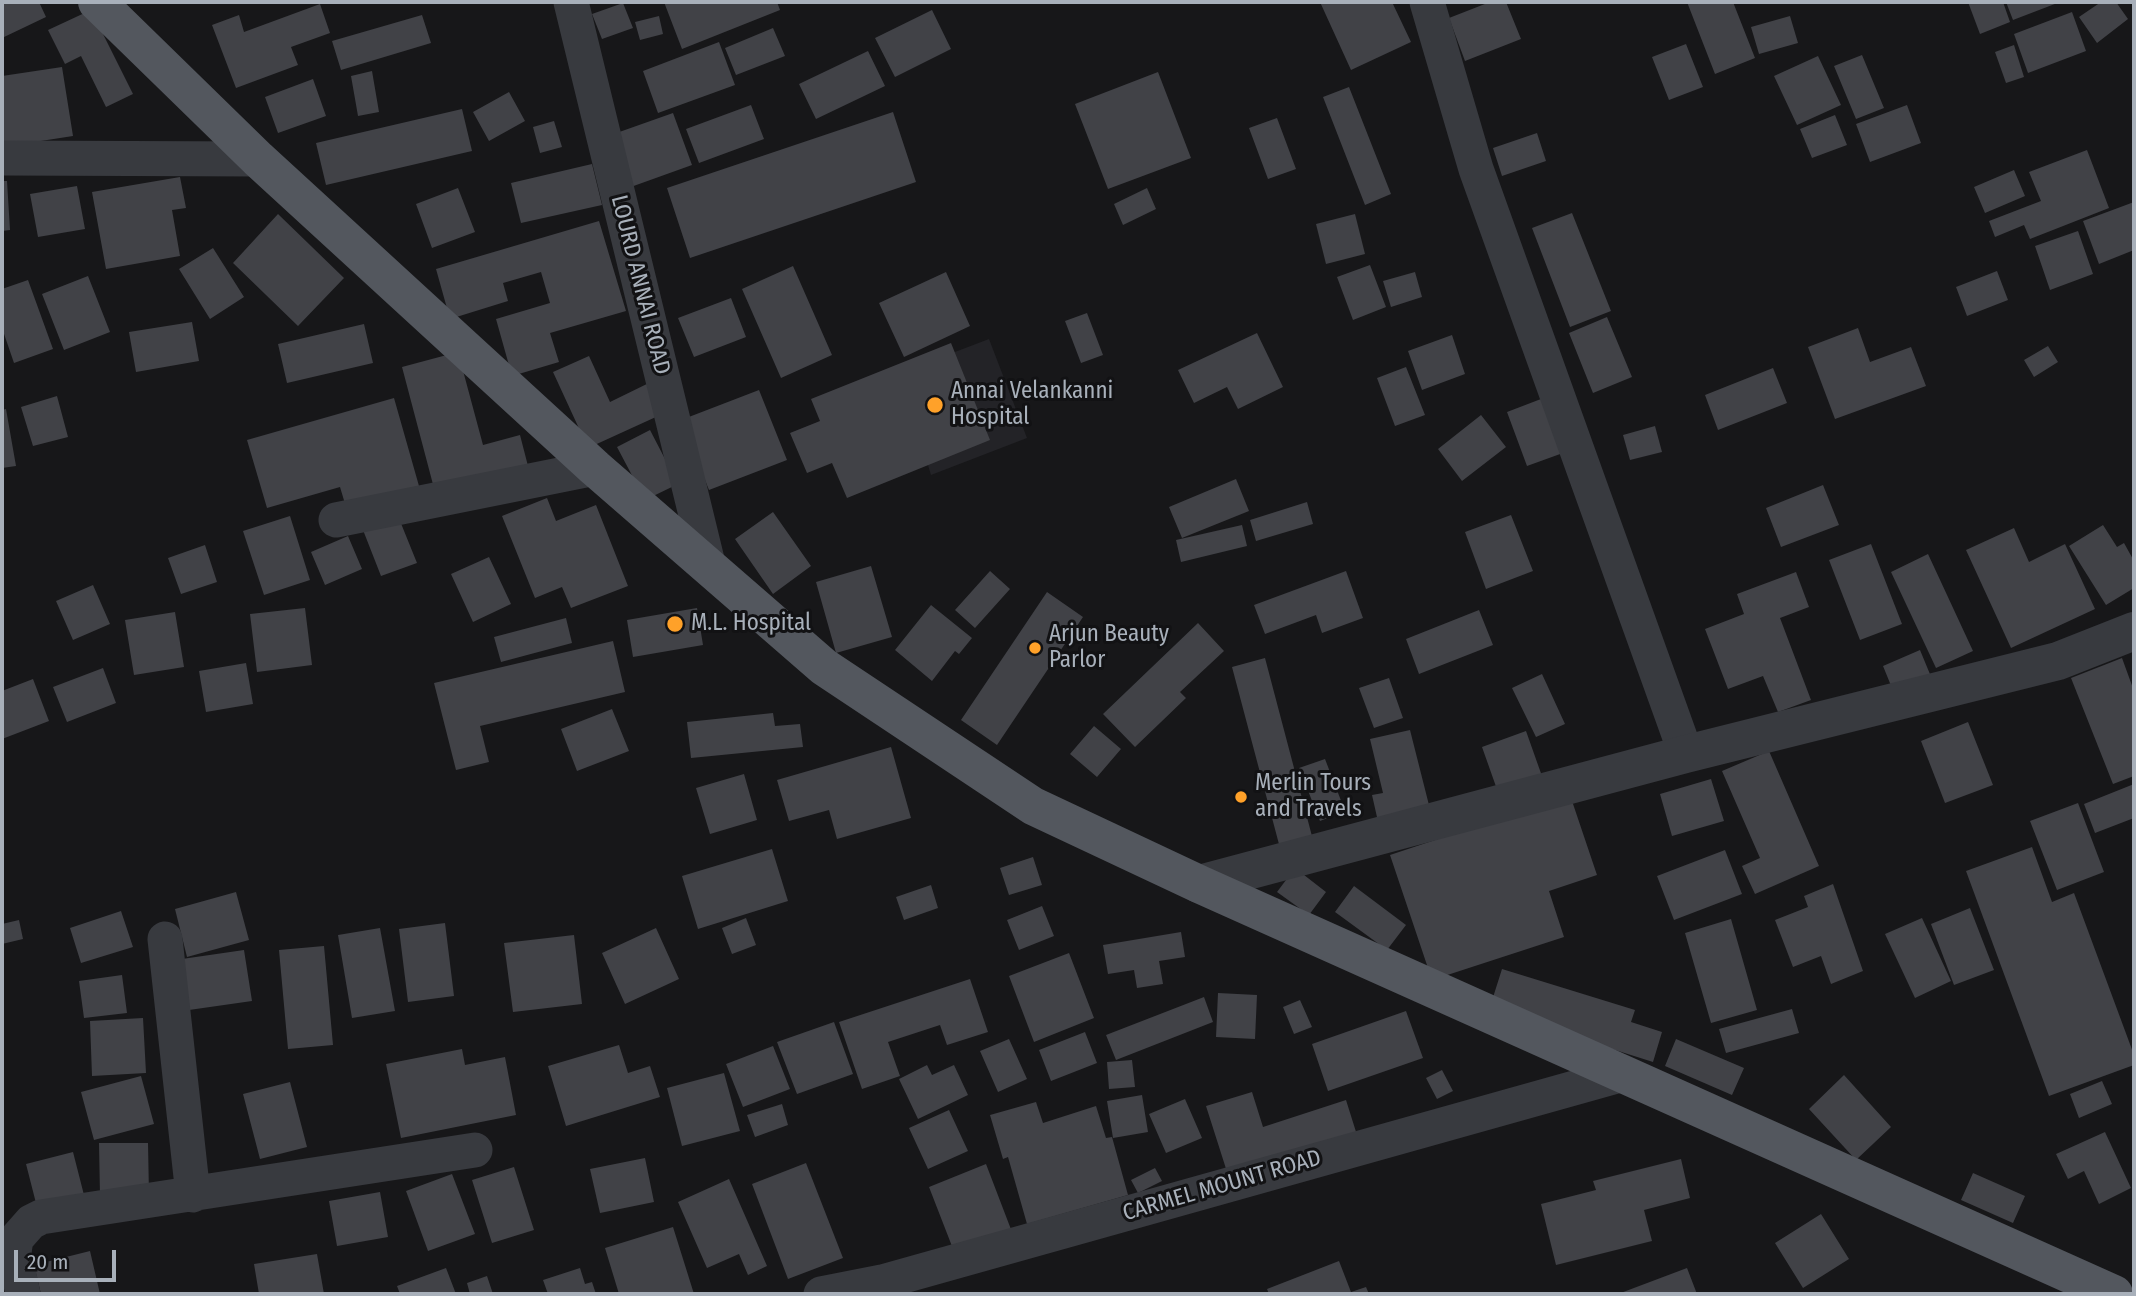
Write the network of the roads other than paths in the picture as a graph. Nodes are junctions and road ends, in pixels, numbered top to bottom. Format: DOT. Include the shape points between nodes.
graph roads {
  1 [pos="97,2"];
  2 [pos="571,2"];
  3 [pos="1427,2"];
  4 [pos="2,158"];
  5 [pos="257,159"];
  6 [pos="595,468"];
  7 [pos="336,520"];
  8 [pos="709,568"];
  9 [pos="2134,631"];
  10 [pos="1686,754"];
  11 [pos="1199,884"];
  12 [pos="165,939"];
  13 [pos="1624,1074"];
  14 [pos="475,1150"];
  15 [pos="193,1195"];
  16 [pos="23,1294"];
  17 [pos="821,1294"];
  18 [pos="2114,1294"];
  1 -- 5 [label="main road"];
  2 -- 8 [label="street, LOURD ANNAI ROAD"];
  3 -- 10 [label="street" via="1476,169"];
  4 -- 5 [label="street"];
  5 -- 6 [label="main road"];
  6 -- 7 [label="street"];
  6 -- 8 [label="main road"];
  8 -- 11 [label="main road" via="824,667 1033,806"];
  9 -- 10 [label="street" via="2058,661"];
  10 -- 11 [label="street"];
  11 -- 13 [label="main road"];
  12 -- 15 [label="street"];
  13 -- 17 [label="street, CARMEL MOUNT ROAD" via="882,1282"];
  13 -- 18 [label="main road"];
  14 -- 15 [label="street"];
  15 -- 16 [label="street" via="31,1222 16,1239 14,1252"];
}
